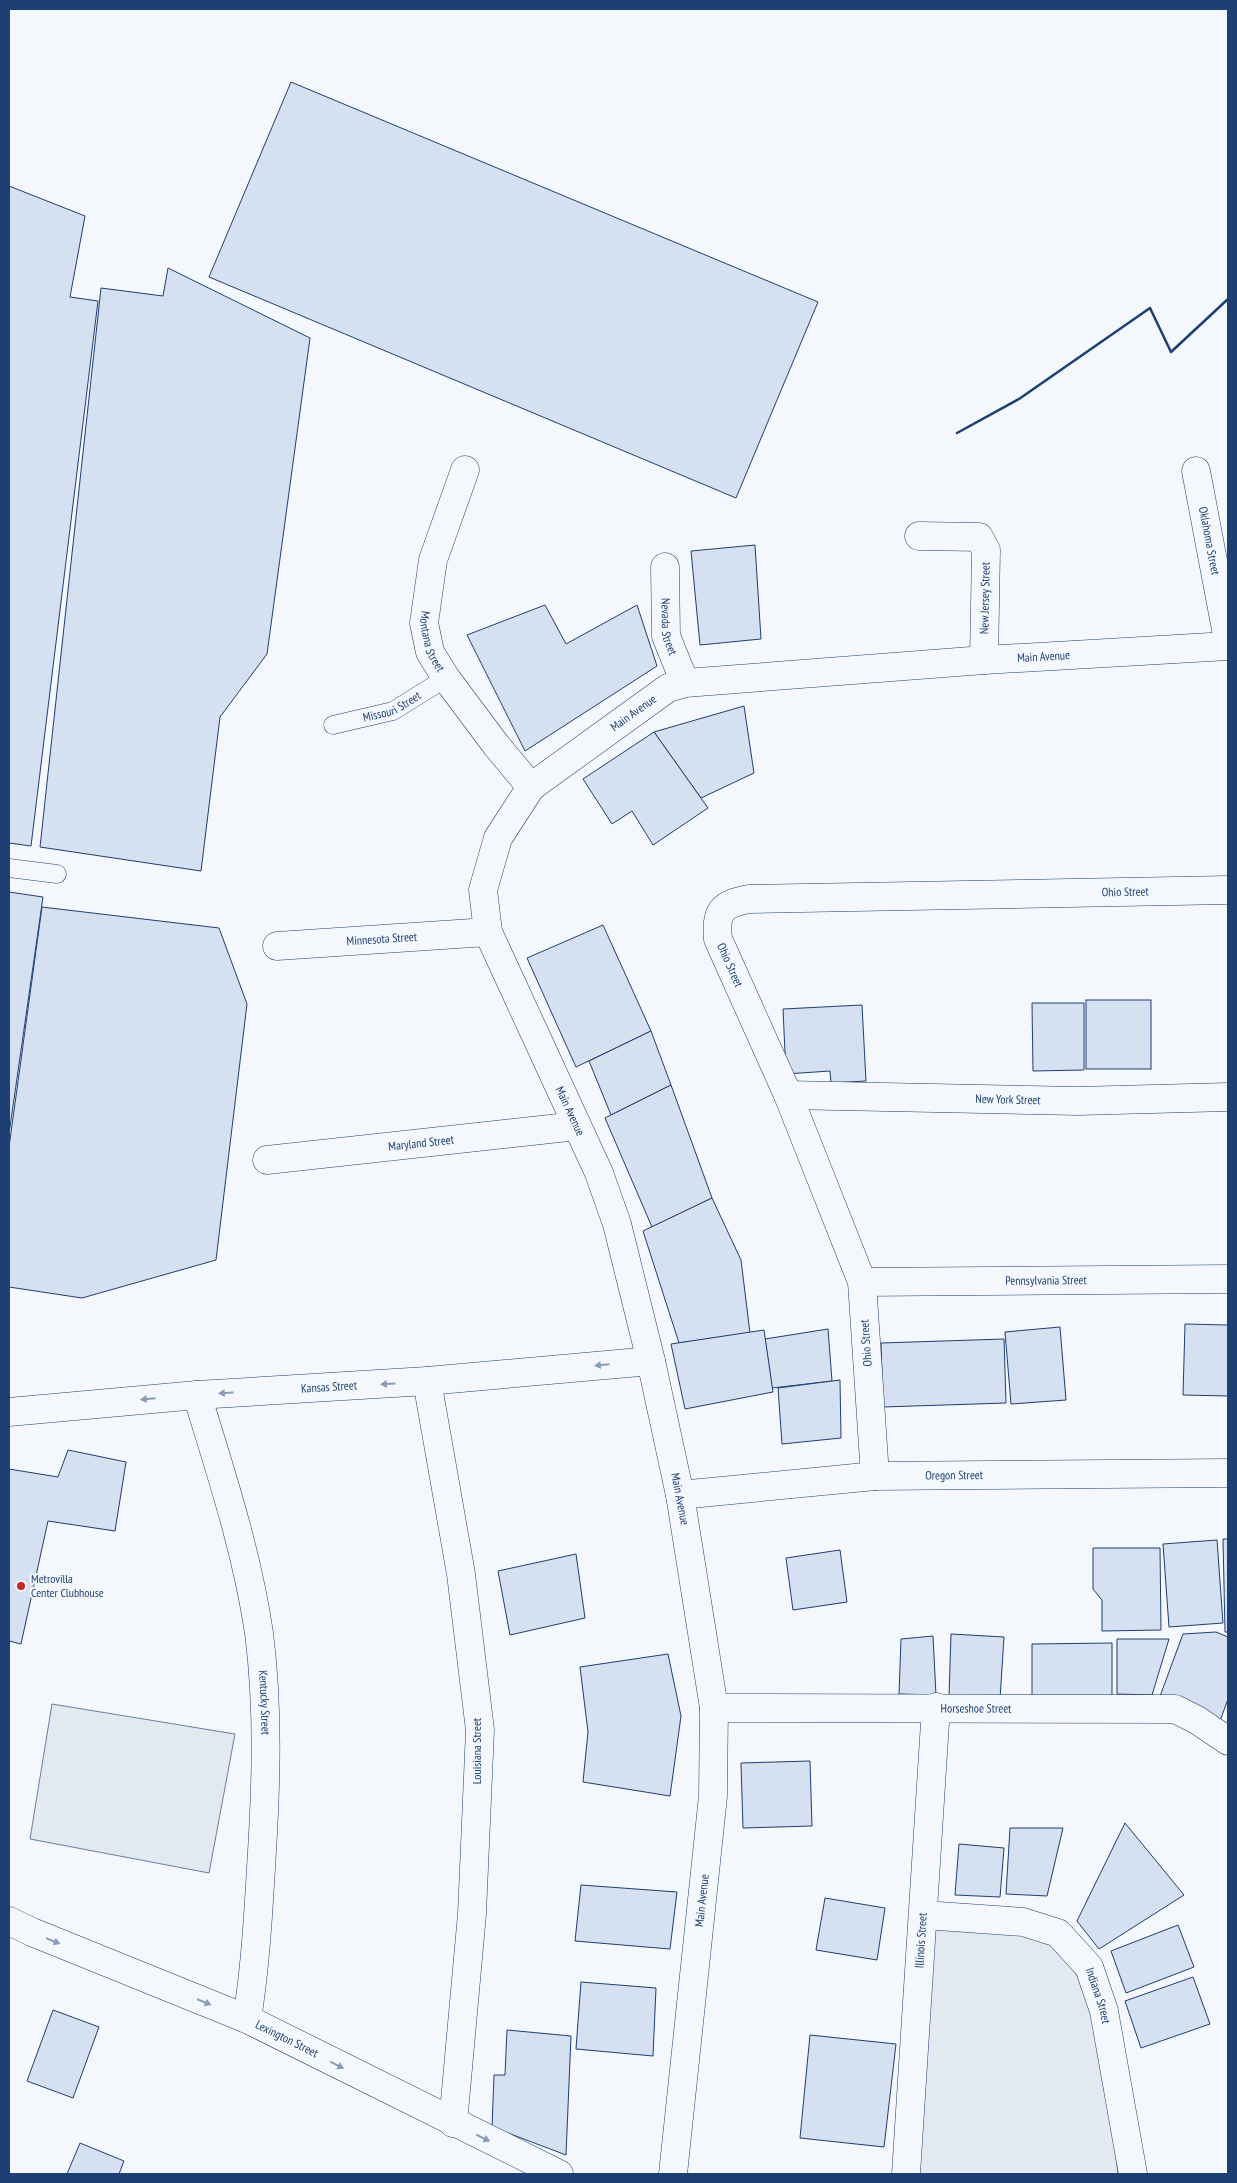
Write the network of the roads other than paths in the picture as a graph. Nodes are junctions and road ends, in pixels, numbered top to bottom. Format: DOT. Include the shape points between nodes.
graph roads {
  1 [pos="465,470"];
  2 [pos="1196,471"];
  3 [pos="918,536"];
  4 [pos="665,567"];
  5 [pos="1228,640"];
  6 [pos="1228,646"];
  7 [pos="984,660"];
  8 [pos="446,678"];
  9 [pos="685,683"];
  10 [pos="333,725"];
  11 [pos="531,786"];
  12 [pos="9,868"];
  13 [pos="56,874"];
  14 [pos="1228,890"];
  15 [pos="488,932"];
  16 [pos="277,946"];
  17 [pos="788,1095"];
  18 [pos="1228,1097"];
  19 [pos="576,1126"];
  20 [pos="267,1160"];
  21 [pos="1228,1279"];
  22 [pos="862,1282"];
  23 [pos="650,1361"];
  24 [pos="427,1381"];
  25 [pos="197,1395"];
  26 [pos="9,1412"];
  27 [pos="1228,1473"];
  28 [pos="875,1476"];
  29 [pos="680,1495"];
  30 [pos="936,1707"];
  31 [pos="714,1708"];
  32 [pos="1228,1741"];
  33 [pos="924,1914"];
  34 [pos="9,1920"];
  35 [pos="247,2019"];
  36 [pos="453,2123"];
  37 [pos="559,2174"];
  38 [pos="673,2174"];
  39 [pos="906,2174"];
  40 [pos="1133,2174"];
  1 -- 8 [label="street, Montana Street" via="433,560 424,623 430,652"];
  2 -- 5 [label="street, Oklahoma Street"];
  3 -- 7 [label="street, New Jersey Street" via="979,538 986,550"];
  4 -- 9 [label="street, Nevada Street" via="666,636"];
  6 -- 7 [label="street, Main Avenue"];
  7 -- 9 [label="street, Main Avenue"];
  8 -- 10 [label="lane, Missouri Street" via="392,711"];
  8 -- 11 [label="street, Montana Street"];
  9 -- 11 [label="street, Main Avenue" via="668,688"];
  11 -- 15 [label="street, Main Avenue" via="498,838 483,890"];
  12 -- 13 [label="lane"];
  14 -- 17 [label="street, Ohio Street" via="749,899 731,903 720,912 716,924 718,939"];
  15 -- 16 [label="street, Minnesota Street"];
  15 -- 19 [label="street, Main Avenue"];
  17 -- 18 [label="street, New York Street" via="1078,1101"];
  17 -- 22 [label="street, Ohio Street"];
  19 -- 20 [label="street, Maryland Street"];
  19 -- 23 [label="street, Main Avenue" via="599,1173 617,1224"];
  21 -- 22 [label="street, Pennsylvania Street"];
  22 -- 28 [label="street, Ohio Street"];
  23 -- 24 [label="street, Kansas Street, one-way"];
  23 -- 29 [label="street, Main Avenue"];
  24 -- 25 [label="street, Kansas Street, one-way"];
  24 -- 36 [label="street, Louisiana Street" via="461,1574 480,1730 472,1914"];
  25 -- 26 [label="street, Kansas Street, one-way"];
  25 -- 35 [label="street, Kentucky Street" via="238,1533 259,1633 266,1715 264,1825 255,1969"];
  27 -- 28 [label="street, Oregon Street"];
  28 -- 29 [label="street, Oregon Street"];
  29 -- 31 [label="street, Main Avenue"];
  30 -- 31 [label="street, Horseshoe Street"];
  30 -- 32 [label="street, Horseshoe Street" via="1174,1709"];
  30 -- 33 [label="street, Illinois Street"];
  31 -- 38 [label="street, Main Avenue" via="713,1796"];
  33 -- 39 [label="street, Illinois Street"];
  33 -- 40 [label="street, Indiana Street" via="1023,1922 1049,1930 1058,1933 1089,1967 1104,2011"];
  34 -- 35 [label="street, Lexington Street, one-way"];
  35 -- 36 [label="street, Lexington Street, one-way"];
  36 -- 37 [label="street, Lexington Street, one-way"];
}
